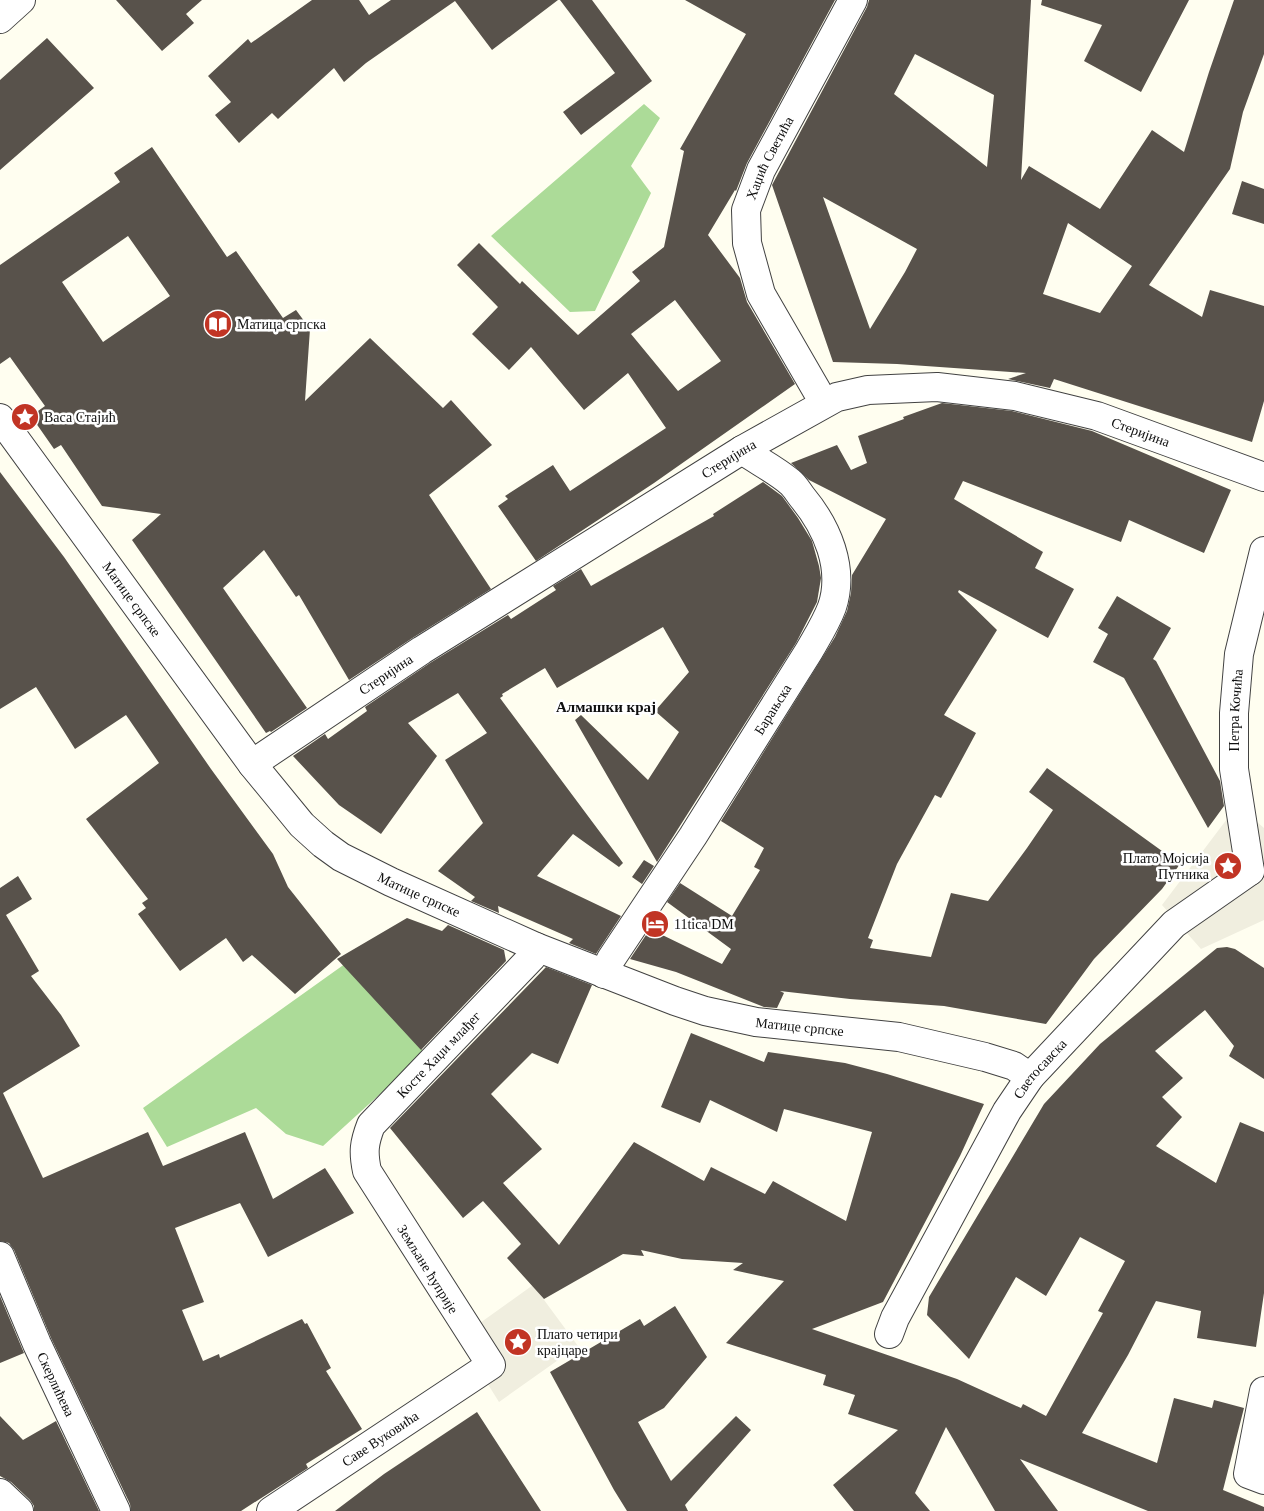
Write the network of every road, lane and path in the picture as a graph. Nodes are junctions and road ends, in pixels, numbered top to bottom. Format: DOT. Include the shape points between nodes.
graph roads {
  1 [pos="21,0"];
  2 [pos="853,0"];
  3 [pos="0,19"];
  4 [pos="824,403"];
  5 [pos="0,418"];
  6 [pos="742,450"];
  7 [pos="1264,478"];
  8 [pos="1264,551"];
  9 [pos="252,764"];
  10 [pos="1257,873"];
  11 [pos="536,947"];
  12 [pos="604,974"];
  13 [pos="1030,1078"];
  14 [pos="366,1172"];
  15 [pos="0,1256"];
  16 [pos="889,1334"];
  17 [pos="491,1365"];
  18 [pos="1264,1391"];
  19 [pos="1256,1477"];
  20 [pos="0,1492"];
  21 [pos="19,1511"];
  22 [pos="116,1511"];
  23 [pos="271,1511"];
  1 -- 3 [label="street"];
  2 -- 4 [label="street, Хаџић Светића" via="761,170 746,210 747,243 761,294"];
  4 -- 6 [label="street, Стеријина"];
  4 -- 7 [label="street, Стеријина" via="868,390 937,387 1006,395 1097,416"];
  5 -- 9 [label="street, Матице српске"];
  6 -- 9 [label="street, Стеријина" via="422,650"];
  6 -- 12 [label="street, Барањска" via="791,483 820,521 835,557 833,606 809,651"];
  8 -- 10 [label="street, Петра Кочића" via="1239,654 1234,713 1234,769"];
  9 -- 11 [label="street, Матице српске" via="302,825 341,858"];
  10 -- 13 [label="street, Светосавска" via="1174,924"];
  11 -- 12 [label="street, Матице српске"];
  11 -- 14 [label="street, Косте Хаџи млађег" via="532,957 371,1125 364,1143"];
  12 -- 13 [label="street, Матице српске" via="705,1011 756,1022 899,1037 1014,1066"];
  13 -- 16 [label="street, Светосавска" via="1002,1120"];
  14 -- 17 [label="street, Земљане ћуприје"];
  15 -- 22 [label="street, Скерлићева" via="37,1344"];
  17 -- 23 [label="street, Саве Вуковића"];
  18 -- 19 [label="street"];
  20 -- 21 [label="street"];
}
